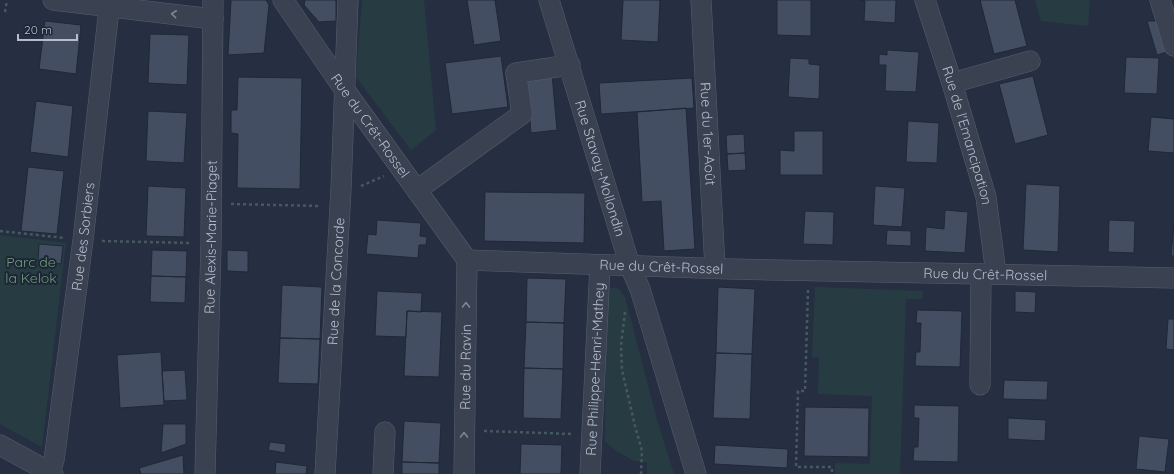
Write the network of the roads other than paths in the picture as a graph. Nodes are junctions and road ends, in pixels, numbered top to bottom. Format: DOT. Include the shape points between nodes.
graph roads {
  1 [pos="53,0"];
  2 [pos="283,0"];
  3 [pos="348,0"];
  4 [pos="549,0"];
  5 [pos="701,0"];
  6 [pos="925,0"];
  7 [pos="1160,0"];
  8 [pos="110,4"];
  9 [pos="213,9"];
  10 [pos="1172,35"];
  11 [pos="1030,61"];
  12 [pos="570,65"];
  13 [pos="952,83"];
  14 [pos="344,90"];
  15 [pos="417,190"];
  16 [pos="467,260"];
  17 [pos="600,265"];
  18 [pos="630,266"];
  19 [pos="714,268"];
  20 [pos="988,274"];
  21 [pos="1174,278"];
  22 [pos="980,385"];
  23 [pos="385,432"];
  24 [pos="0,445"];
  25 [pos="51,473"];
  26 [pos="205,474"];
  27 [pos="325,474"];
  28 [pos="383,474"];
  29 [pos="464,474"];
  30 [pos="590,474"];
  31 [pos="696,474"];
  1 -- 8 [label="street"];
  2 -- 14 [label="street, Rue du Crêt-Rossel"];
  3 -- 14 [label="street, Rue de la Concorde"];
  4 -- 12 [label="street, Rue Stavay-Mollondin"];
  5 -- 19 [label="street, Rue du 1er-Août"];
  6 -- 13 [label="street, Rue de l'Emancipation"];
  7 -- 10 [label="street"];
  9 -- 8 [label="street, one-way"];
  8 -- 25 [label="street, Rue des Sorbiers" via="83,240"];
  9 -- 26 [label="street, Rue Alexis-Marie-Piaget" via="211,244"];
  11 -- 13 [label="street"];
  12 -- 15 [label="street" via="516,73 522,114"];
  12 -- 18 [label="street, Rue Stavay-Mollondin"];
  13 -- 20 [label="street, Rue de l'Emancipation" via="986,197"];
  14 -- 15 [label="street, Rue du Crêt-Rossel"];
  14 -- 27 [label="street, Rue de la Concorde"];
  15 -- 16 [label="street, Rue du Crêt-Rossel"];
  16 -- 17 [label="street, Rue du Crêt-Rossel"];
  29 -- 16 [label="street, Rue du Ravin, one-way"];
  17 -- 18 [label="street, Rue du Crêt-Rossel"];
  17 -- 30 [label="street, Rue Philippe-Henri-Mathey"];
  18 -- 19 [label="street, Rue du Crêt-Rossel"];
  18 -- 31 [label="street, Rue Stavay-Mollondin" via="640,289"];
  19 -- 20 [label="street, Rue du Crêt-Rossel"];
  20 -- 21 [label="street, Rue du Crêt-Rossel"];
  20 -- 22 [label="street, Rue de l'Emancipation"];
  23 -- 28 [label="street"];
  24 -- 25 [label="street"];
}
